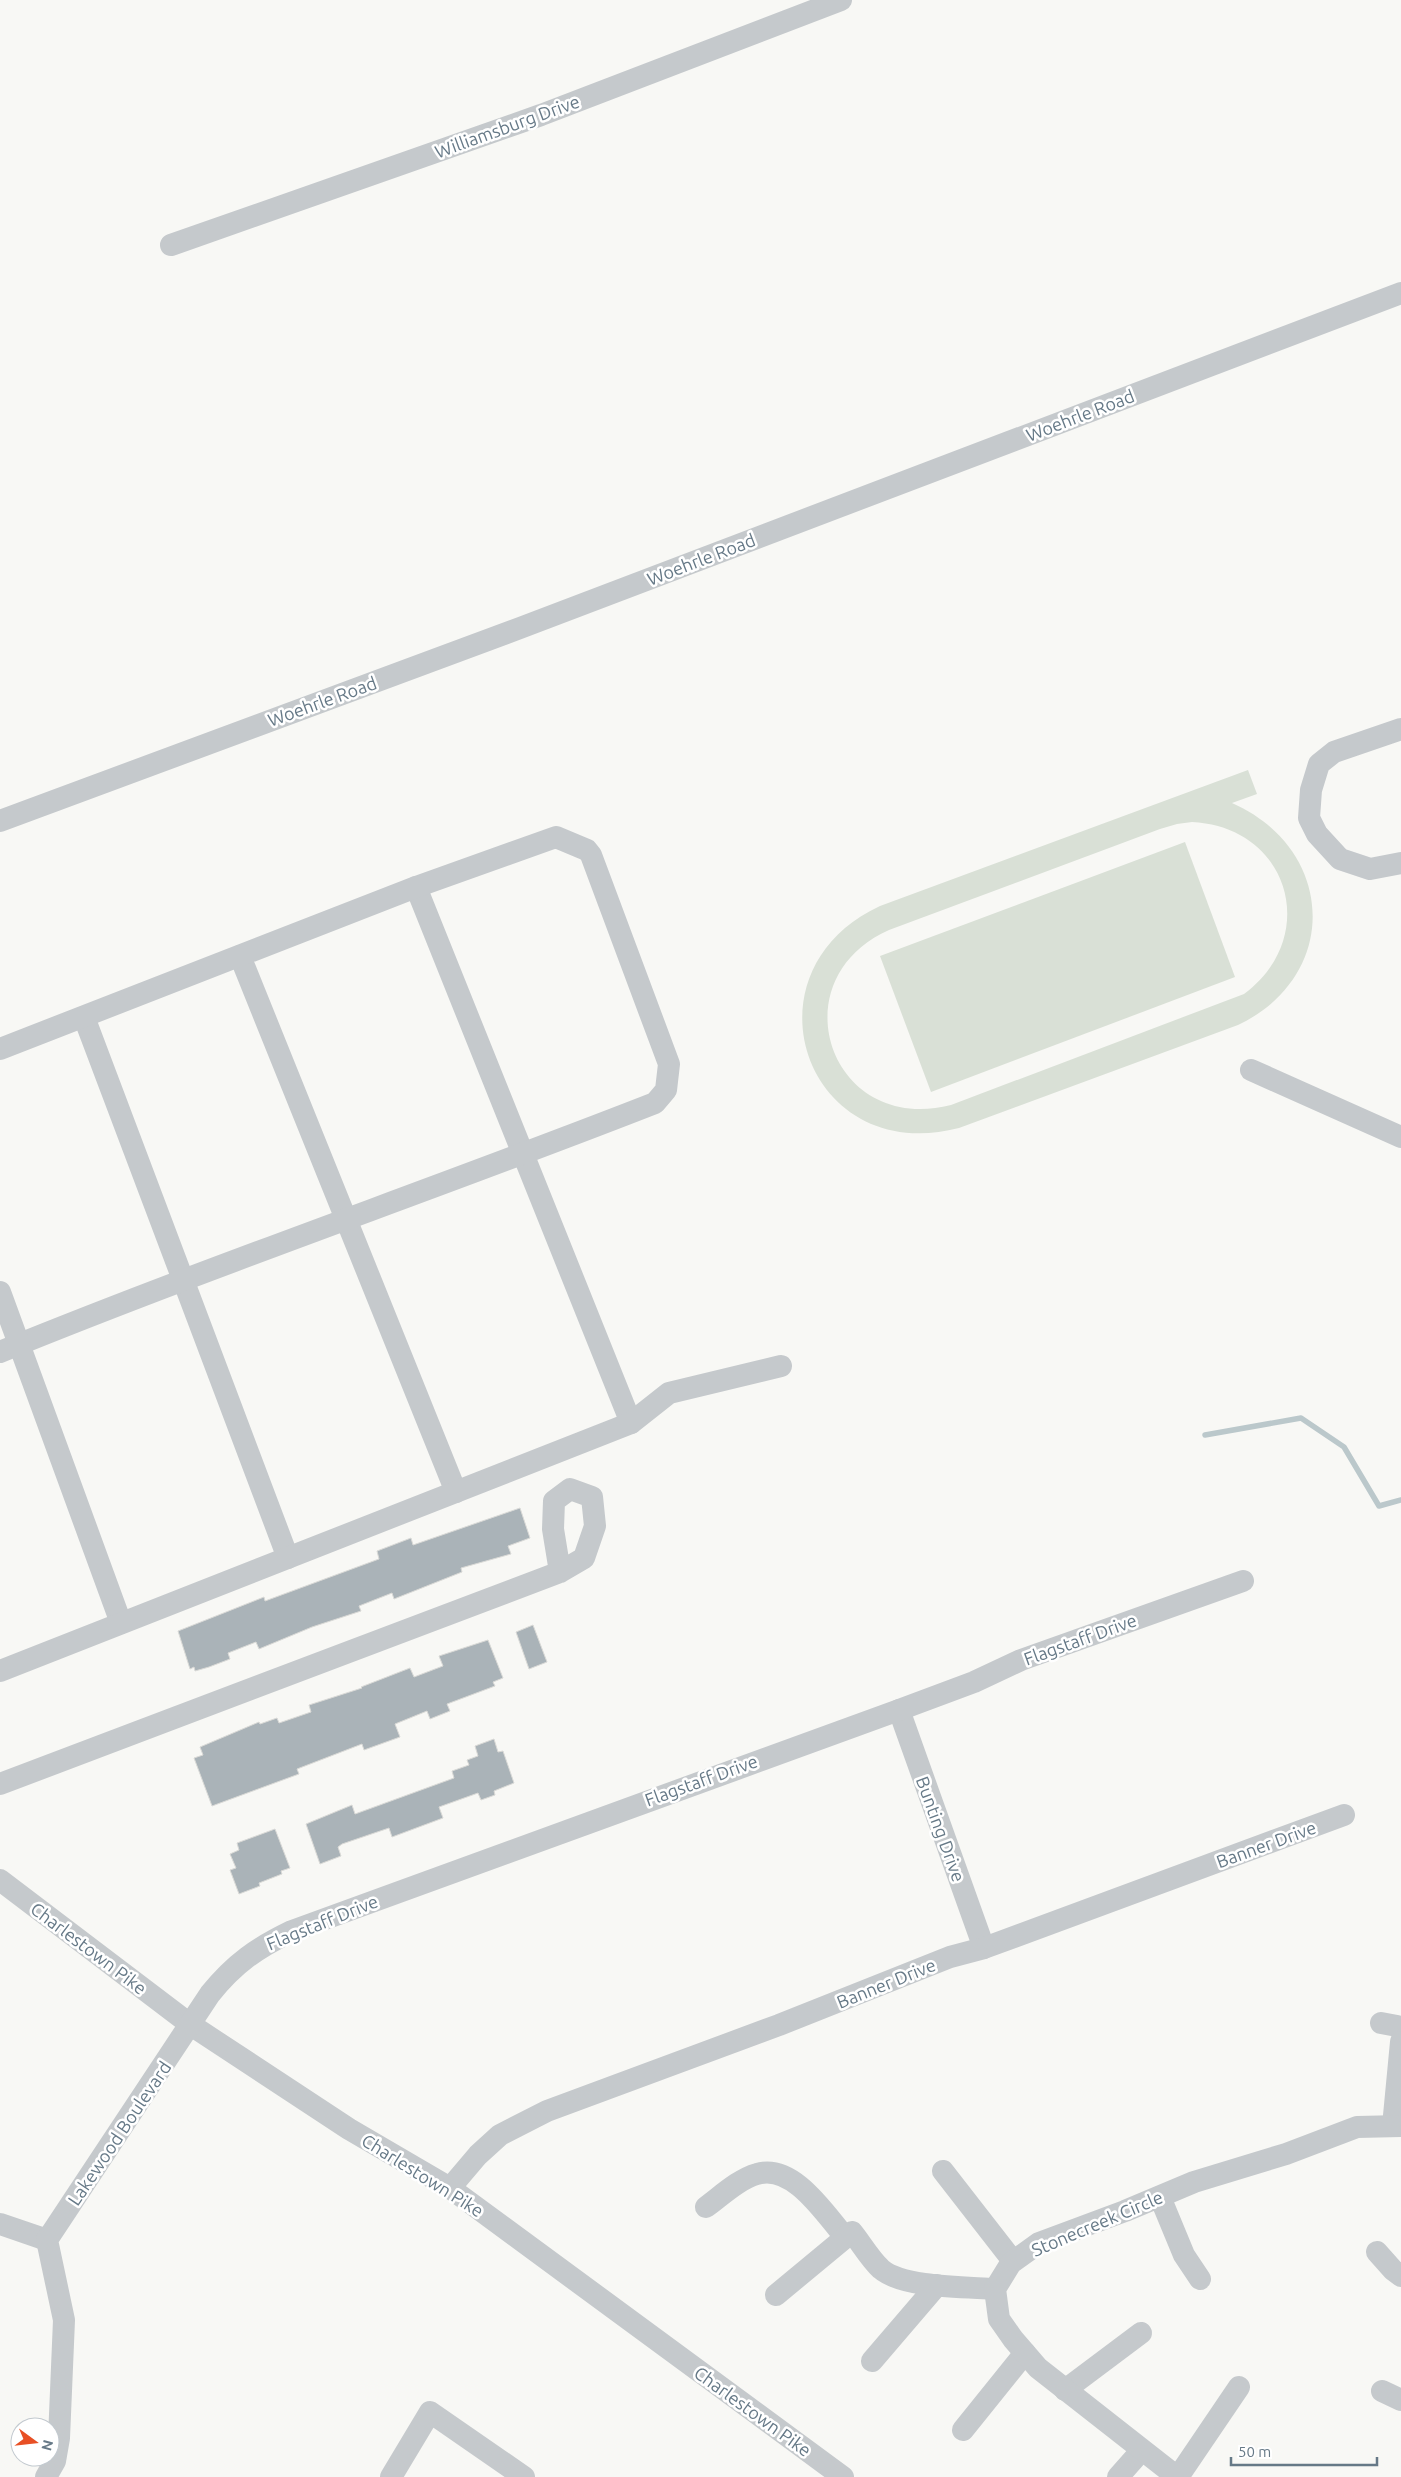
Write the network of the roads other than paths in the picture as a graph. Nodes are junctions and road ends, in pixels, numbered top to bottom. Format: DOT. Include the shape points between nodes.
graph roads {
  1 [pos="841,0"];
  2 [pos="171,245"];
  3 [pos="1401,293"];
  4 [pos="1401,728"];
  5 [pos="0,821"];
  6 [pos="1401,863"];
  7 [pos="416,887"];
  8 [pos="240,956"];
  9 [pos="84,1017"];
  10 [pos="0,1049"];
  11 [pos="1251,1070"];
  12 [pos="1401,1137"];
  13 [pos="523,1155"];
  14 [pos="346,1219"];
  15 [pos="183,1281"];
  16 [pos="0,1292"];
  17 [pos="10,1349"];
  18 [pos="781,1366"];
  19 [pos="632,1423"];
  20 [pos="456,1492"];
  21 [pos="288,1558"];
  22 [pos="560,1572"];
  23 [pos="1243,1581"];
  24 [pos="121,1623"];
  25 [pos="0,1671"];
  26 [pos="899,1710"];
  27 [pos="0,1784"];
  28 [pos="1344,1815"];
  29 [pos="0,1880"];
  30 [pos="984,1948"];
  31 [pos="191,2025"];
  32 [pos="1401,2042"];
  33 [pos="1397,2126"];
  34 [pos="943,2171"];
  35 [pos="450,2188"];
  36 [pos="1160,2197"];
  37 [pos="706,2207"];
  38 [pos="0,2224"];
  39 [pos="845,2237"];
  40 [pos="47,2240"];
  41 [pos="1377,2252"];
  42 [pos="1013,2261"];
  43 [pos="1401,2276"];
  44 [pos="1200,2279"];
  45 [pos="937,2285"];
  46 [pos="995,2288"];
  47 [pos="776,2295"];
  48 [pos="1141,2333"];
  49 [pos="1025,2352"];
  50 [pos="872,2361"];
  51 [pos="1239,2388"];
  52 [pos="1065,2390"];
  53 [pos="963,2430"];
  54 [pos="1140,2450"];
  55 [pos="46,2477"];
  56 [pos="391,2477"];
  57 [pos="524,2477"];
  58 [pos="843,2477"];
  59 [pos="1118,2477"];
  60 [pos="1177,2477"];
  1 -- 2 [label="street, Williamsburg Drive" via="541,115"];
  3 -- 5 [label="street, Woehrle Road"];
  4 -- 6 [label="street" via="1334,752 1319,764 1311,790 1309,818 1317,834 1340,859 1370,869"];
  7 -- 8 [label="street"];
  7 -- 13 [label="street"];
  7 -- 13 [label="street" via="556,837 587,850 591,855 669,1064 669,1078 666,1090 656,1103"];
  8 -- 9 [label="street"];
  8 -- 14 [label="street"];
  9 -- 10 [label="street"];
  9 -- 15 [label="street"];
  11 -- 12 [label="street"];
  13 -- 14 [label="street"];
  13 -- 19 [label="street"];
  14 -- 15 [label="street"];
  14 -- 20 [label="street"];
  15 -- 17 [label="street"];
  15 -- 21 [label="street"];
  16 -- 17 [label="street"];
  17 -- 24 [label="street"];
  18 -- 19 [label="street" via="669,1393"];
  19 -- 20 [label="street"];
  20 -- 21 [label="street"];
  21 -- 24 [label="street"];
  22 -- 27 [label="street"];
  23 -- 26 [label="street, Flagstaff Drive" via="1021,1660 974,1682"];
  24 -- 25 [label="street"];
  26 -- 30 [label="street, Bunting Drive"];
  26 -- 31 [label="street, Flagstaff Drive" via="292,1931 258,1948 229,1971"];
  28 -- 30 [label="street, Banner Drive"];
  29 -- 31 [label="street, Charlestown Pike"];
  30 -- 35 [label="street, Banner Drive" via="950,1957 779,2025 546,2111 500,2134"];
  31 -- 35 [label="street, Charlestown Pike" via="349,2129"];
  31 -- 40 [label="street, Lakewood Boulevard"];
  32 -- 33 [label="street"];
  33 -- 36 [label="street, Stonecreek Circle" via="1357,2128 1194,2182"];
  34 -- 42 [label="street"];
  35 -- 58 [label="street, Charlestown Pike"];
  36 -- 42 [label="street, Stonecreek Circle" via="1039,2243"];
  36 -- 44 [label="street" via="1184,2255"];
  37 -- 39 [label="street" via="758,2174 778,2173 795,2181"];
  38 -- 40 [label="street"];
  39 -- 45 [label="street" via="852,2232 881,2269 898,2277"];
  39 -- 47 [label="street"];
  40 -- 55 [label="street" via="64,2320 60,2438 55,2461"];
  41 -- 43 [label="street"];
  42 -- 46 [label="street, Stonecreek Circle"];
  45 -- 46 [label="street"];
  45 -- 50 [label="street"];
  46 -- 49 [label="street" via="999,2319"];
  48 -- 52 [label="street"];
  49 -- 52 [label="street" via="1038,2368"];
  49 -- 53 [label="street"];
  51 -- 60 [label="street"];
  52 -- 54 [label="street"];
  54 -- 59 [label="street"];
  54 -- 60 [label="street"];
  56 -- 57 [label="street" via="430,2412"];
}
